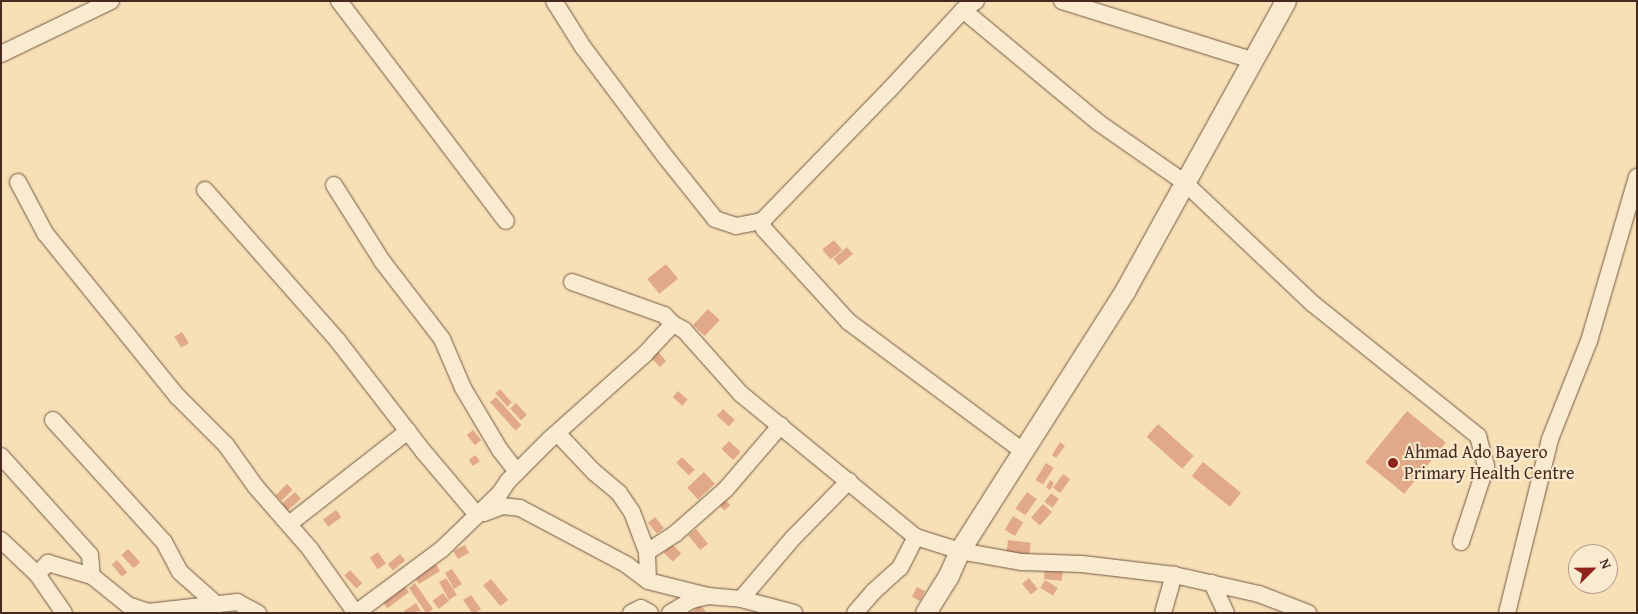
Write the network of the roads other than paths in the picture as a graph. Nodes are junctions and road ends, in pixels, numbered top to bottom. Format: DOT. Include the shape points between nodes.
graph roads {
  1 [pos="111,1"];
  2 [pos="339,1"];
  3 [pos="554,1"];
  4 [pos="1062,1"];
  5 [pos="1286,1"];
  6 [pos="970,6"];
  7 [pos="1,54"];
  8 [pos="1252,60"];
  9 [pos="1637,177"];
  10 [pos="18,182"];
  11 [pos="1184,182"];
  12 [pos="334,185"];
  13 [pos="205,190"];
  14 [pos="762,221"];
  15 [pos="506,222"];
  16 [pos="572,282"];
  17 [pos="674,324"];
  18 [pos="54,420"];
  19 [pos="781,425"];
  20 [pos="408,431"];
  21 [pos="557,433"];
  22 [pos="1024,452"];
  23 [pos="1,456"];
  24 [pos="517,472"];
  25 [pos="849,481"];
  26 [pos="477,515"];
  27 [pos="289,524"];
  28 [pos="916,537"];
  29 [pos="1,540"];
  30 [pos="1461,542"];
  31 [pos="960,551"];
  32 [pos="647,552"];
  33 [pos="37,574"];
  34 [pos="1174,575"];
  35 [pos="92,576"];
  36 [pos="648,581"];
  37 [pos="1212,583"];
  38 [pos="708,596"];
  39 [pos="741,599"];
  40 [pos="215,603"];
  41 [pos="356,612"];
  42 [pos="64,613"];
  43 [pos="258,613"];
  44 [pos="631,613"];
  45 [pos="650,613"];
  46 [pos="670,613"];
  47 [pos="794,613"];
  48 [pos="856,613"];
  49 [pos="926,613"];
  50 [pos="1163,613"];
  51 [pos="1226,613"];
  52 [pos="1308,613"];
  53 [pos="1507,613"];
  1 -- 7 [label="street"];
  2 -- 15 [label="street"];
  3 -- 14 [label="street" via="582,47 715,219 736,226"];
  4 -- 8 [label="street"];
  5 -- 8 [label="street"];
  6 -- 11 [label="street" via="1099,122"];
  6 -- 14 [label="street"];
  8 -- 11 [label="street"];
  9 -- 53 [label="street" via="1589,341 1550,439"];
  10 -- 27 [label="street" via="45,233 177,396 226,444 256,488"];
  11 -- 22 [label="street" via="1126,290"];
  11 -- 30 [label="street" via="1312,303 1478,436 1486,466"];
  12 -- 24 [label="street" via="382,261 442,339 463,388"];
  13 -- 20 [label="street" via="338,341"];
  14 -- 22 [label="street" via="764,229 849,322"];
  16 -- 17 [label="street" via="664,314"];
  17 -- 19 [label="street" via="684,330 741,394"];
  17 -- 21 [label="street"];
  18 -- 40 [label="street" via="164,542 180,572"];
  19 -- 25 [label="street"];
  19 -- 32 [label="street" via="726,488 676,533"];
  20 -- 26 [label="street"];
  20 -- 27 [label="street"];
  21 -- 24 [label="street"];
  21 -- 32 [label="street" via="619,493 635,518"];
  22 -- 31 [label="street"];
  23 -- 35 [label="street" via="90,555"];
  24 -- 26 [label="street"];
  25 -- 28 [label="street"];
  25 -- 39 [label="street" via="793,538"];
  26 -- 36 [label="street" via="502,506 520,508 614,558"];
  26 -- 41 [label="street" via="442,549"];
  27 -- 41 [label="street"];
  28 -- 31 [label="street"];
  28 -- 48 [label="street" via="900,568 873,592"];
  29 -- 33 [label="street"];
  31 -- 34 [label="street" via="1022,562 1082,564"];
  31 -- 49 [label="street"];
  32 -- 36 [label="street"];
  33 -- 35 [label="street" via="48,563"];
  33 -- 42 [label="street"];
  34 -- 37 [label="street"];
  34 -- 50 [label="street"];
  35 -- 40 [label="street" via="128,605 148,612"];
  36 -- 38 [label="street"];
  37 -- 51 [label="street"];
  37 -- 52 [label="street" via="1259,594"];
  38 -- 39 [label="street"];
  38 -- 46 [label="street" via="692,600"];
  39 -- 47 [label="street"];
  40 -- 43 [label="street" via="237,602"];
  44 -- 45 [label="street" via="641,608"];
}
